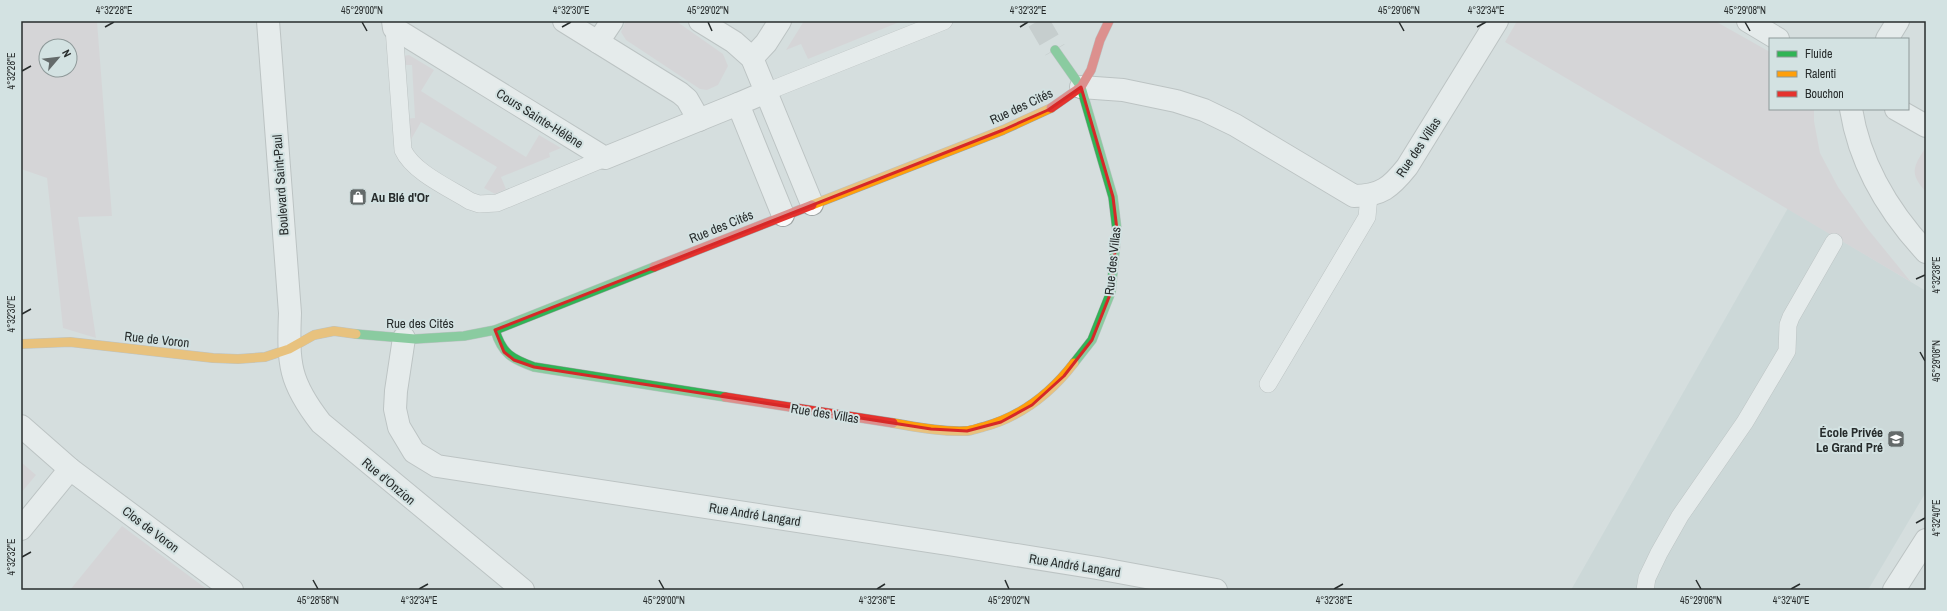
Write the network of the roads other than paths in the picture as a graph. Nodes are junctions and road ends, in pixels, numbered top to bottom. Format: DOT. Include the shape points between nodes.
graph roads {
  1 [pos="268,21"];
  2 [pos="564,21"];
  3 [pos="612,21"];
  4 [pos="700,21"];
  5 [pos="780,21"];
  6 [pos="944,21"];
  7 [pos="1109,21"];
  8 [pos="1497,21"];
  9 [pos="1748,21"];
  10 [pos="1898,21"];
  11 [pos="393,24"];
  12 [pos="1776,38"];
  13 [pos="1888,38"];
  14 [pos="598,42"];
  15 [pos="1055,50"];
  16 [pos="752,58"];
  17 [pos="1081,87"];
  18 [pos="766,92"];
  19 [pos="738,104"];
  20 [pos="1851,110"];
  21 [pos="1898,110"];
  22 [pos="699,120"];
  23 [pos="1926,126"];
  24 [pos="605,158"];
  25 [pos="1369,196"];
  26 [pos="812,204"];
  27 [pos="783,215"];
  28 [pos="1834,242"];
  29 [pos="1926,252"];
  30 [pos="495,330"];
  31 [pos="404,338"];
  32 [pos="21,344"];
  33 [pos="289,349"];
  34 [pos="1268,384"];
  35 [pos="21,426"];
  36 [pos="70,468"];
  37 [pos="21,529"];
  38 [pos="1926,540"];
  39 [pos="232,590"];
  40 [pos="523,590"];
  41 [pos="1216,590"];
  42 [pos="1645,590"];
  43 [pos="1894,590"];
  1 -- 33 [label="street, Boulevard Saint-Paul" via="290,314"];
  2 -- 14 [label="street"];
  3 -- 14 [label="street"];
  4 -- 16 [label="street" via="734,42"];
  5 -- 16 [label="street" via="766,43"];
  6 -- 18 [label="lane"];
  7 -- 17 [label="street, Rue des Cités" via="1091,70"];
  8 -- 25 [label="street, Rue des Villas" via="1407,167 1396,181"];
  9 -- 12 [label="street"];
  10 -- 13 [label="street"];
  11 -- 24 [label="street, Cours Sainte-Hélène"];
  11 -- 24 [label="lane" via="403,150 408,160 418,168 470,201 479,204 497,203"];
  14 -- 22 [label="street" via="680,93 687,99"];
  15 -- 17 [label="street, Rue des Villas"];
  16 -- 18 [label="street"];
  17 -- 25 [label="street" via="1131,92 1176,101 1204,110 1235,125 1354,196"];
  17 -- 26 [label="street, Rue des Cités" via="1048,110 1003,130"];
  17 -- 30 [label="street, Rue des Villas" via="1113,197 1117,230 1111,292 1092,340 1064,376 1032,405 1001,422 968,431 931,429 534,367 514,360 504,352"];
  18 -- 19 [label="street"];
  18 -- 26 [label="street"];
  19 -- 22 [label="street"];
  19 -- 27 [label="street"];
  20 -- 29 [label="street" via="1866,165 1884,199 1906,230"];
  21 -- 23 [label="street"];
  22 -- 24 [label="street"];
  25 -- 34 [label="lane" via="1367,216"];
  26 -- 27 [label="street, Rue des Cités"];
  27 -- 30 [label="street, Rue des Cités"];
  28 -- 42 [label="lane" via="1791,317 1787,351 1745,422 1680,516 1658,553 1647,578"];
  30 -- 31 [label="street, Rue des Cités" via="464,336"];
  31 -- 33 [label="street, Rue des Cités" via="334,331 314,335"];
  31 -- 41 [label="street, Rue André Langard" via="395,409 399,428 414,452 437,466 977,549"];
  32 -- 33 [label="street, Rue de Voron" via="70,342 238,359 265,357"];
  33 -- 40 [label="street, Rue d'Onzion" via="293,377 305,403 321,423"];
  35 -- 36 [label="street, Clos de Voron"];
  36 -- 37 [label="street"];
  36 -- 39 [label="street, Clos de Voron"];
  38 -- 43 [label="street"];
}
